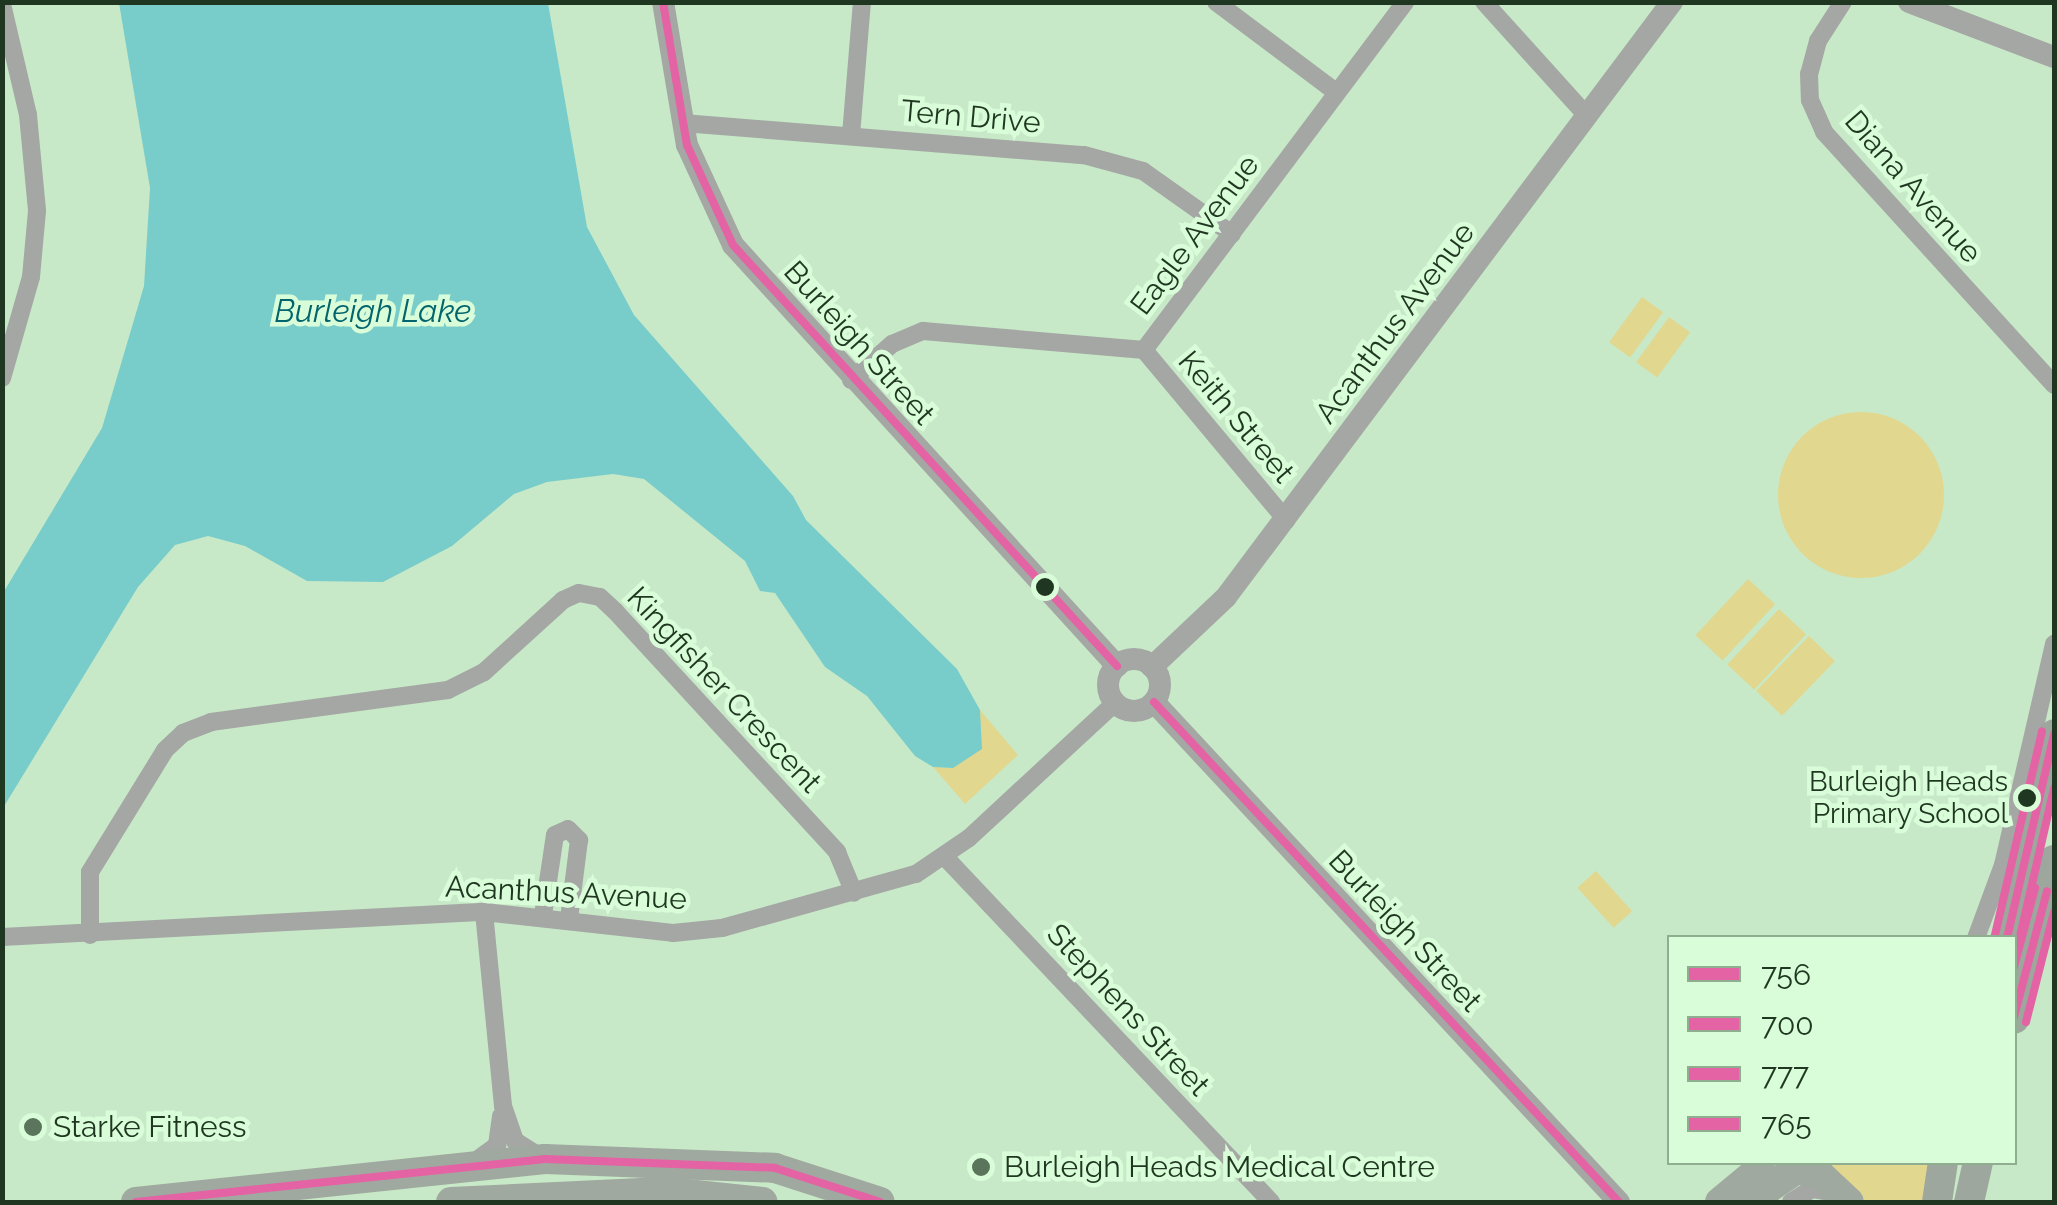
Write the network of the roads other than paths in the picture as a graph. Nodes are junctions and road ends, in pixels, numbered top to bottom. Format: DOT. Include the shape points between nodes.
graph roads {
  1 [pos="663,2"];
  2 [pos="862,2"];
  3 [pos="1216,2"];
  4 [pos="1405,2"];
  5 [pos="1484,2"];
  6 [pos="1672,2"];
  7 [pos="1843,2"];
  8 [pos="1909,2"];
  9 [pos="2,4"];
  10 [pos="2054,57"];
  11 [pos="1336,92"];
  12 [pos="1588,116"];
  13 [pos="683,123"];
  14 [pos="850,135"];
  15 [pos="1232,234"];
  16 [pos="1144,350"];
  17 [pos="2,378"];
  18 [pos="851,380"];
  19 [pos="2054,385"];
  20 [pos="1286,520"];
  21 [pos="2054,644"];
  22 [pos="1117,666"];
  23 [pos="1152,667"];
  24 [pos="1154,702"];
  25 [pos="1115,703"];
  26 [pos="2054,734"];
  27 [pos="944,856"];
  28 [pos="2054,860"];
  29 [pos="2003,865"];
  30 [pos="854,893"];
  31 [pos="484,912"];
  32 [pos="543,915"];
  33 [pos="569,919"];
  34 [pos="1977,935"];
  35 [pos="1991,935"];
  36 [pos="2009,935"];
  37 [pos="90,936"];
  38 [pos="2,937"];
  39 [pos="2017,1008"];
  40 [pos="503,1106"];
  41 [pos="545,1159"];
  42 [pos="468,1165"];
  43 [pos="1788,1165"];
  44 [pos="1789,1165"];
  45 [pos="1793,1165"];
  46 [pos="1943,1165"];
  47 [pos="1977,1165"];
  48 [pos="1613,1199"];
  49 [pos="136,1202"];
  50 [pos="451,1202"];
  51 [pos="762,1202"];
  52 [pos="880,1202"];
  53 [pos="1270,1202"];
  54 [pos="1720,1202"];
  55 [pos="1748,1202"];
  56 [pos="1791,1202"];
  57 [pos="1848,1202"];
  58 [pos="1937,1202"];
  59 [pos="1969,1202"];
  1 -- 13 [label="street, Burleigh Street"];
  2 -- 14 [label="street"];
  3 -- 11 [label="street"];
  4 -- 11 [label="street, Eagle Avenue"];
  5 -- 12 [label="street"];
  6 -- 12 [label="street, Acanthus Avenue"];
  7 -- 19 [label="street, Diana Avenue" via="1818,41 1808,74 1824,132"];
  8 -- 10 [label="street"];
  9 -- 17 [label="street" via="28,115 37,211 32,277"];
  11 -- 15 [label="street, Eagle Avenue"];
  12 -- 20 [label="street, Acanthus Avenue"];
  13 -- 14 [label="street, Tern Drive"];
  13 -- 18 [label="street, Burleigh Street" via="704,192 733,246"];
  14 -- 15 [label="street, Tern Drive" via="1122,163 1178,192"];
  15 -- 16 [label="street, Eagle Avenue"];
  16 -- 18 [label="street, Eagle Avenue" via="923,332 892,344"];
  16 -- 20 [label="street, Keith Street"];
  18 -- 22 [label="street, Burleigh Street"];
  20 -- 23 [label="street, Acanthus Avenue" via="1226,597"];
  21 -- 29 [label="street"];
  22 -- 23 [label="street" via="1138,660"];
  22 -- 25 [label="street" via="1109,680"];
  23 -- 24 [label="street" via="1160,688"];
  24 -- 25 [label="street" via="1139,711"];
  24 -- 48 [label="street, Burleigh Street"];
  25 -- 27 [label="street, Acanthus Avenue"];
  26 -- 36 [label="highway"];
  27 -- 30 [label="street, Acanthus Avenue" via="916,874"];
  27 -- 53 [label="street, Stephens Street"];
  28 -- 39 [label="highway"];
  29 -- 34 [label="street"];
  29 -- 35 [label="street"];
  30 -- 33 [label="street, Acanthus Avenue" via="722,928 673,933"];
  30 -- 37 [label="street, Kingfisher Crescent" via="848,869 824,837 614,610 579,593 459,686 211,722 183,733 90,872"];
  31 -- 32 [label="street, Acanthus Avenue"];
  31 -- 37 [label="street, Acanthus Avenue"];
  31 -- 40 [label="street"];
  32 -- 33 [label="street, Acanthus Avenue"];
  32 -- 33 [label="street" via="556,835 568,829 579,840"];
  37 -- 38 [label="street, Acanthus Avenue"];
  40 -- 41 [label="street" via="515,1142"];
  40 -- 42 [label="street" via="497,1145"];
  41 -- 42 [label="main road"];
  41 -- 52 [label="main road" via="775,1168"];
  42 -- 49 [label="main road"];
  43 -- 54 [label="main road"];
  44 -- 55 [label="main road"];
  45 -- 57 [label="main road" via="1818,1174"];
  46 -- 58 [label="highway"];
  47 -- 59 [label="highway"];
  50 -- 51 [label="main road" via="678,1192"];
  56 -- 57 [label="street" via="1818,1188"];
}
